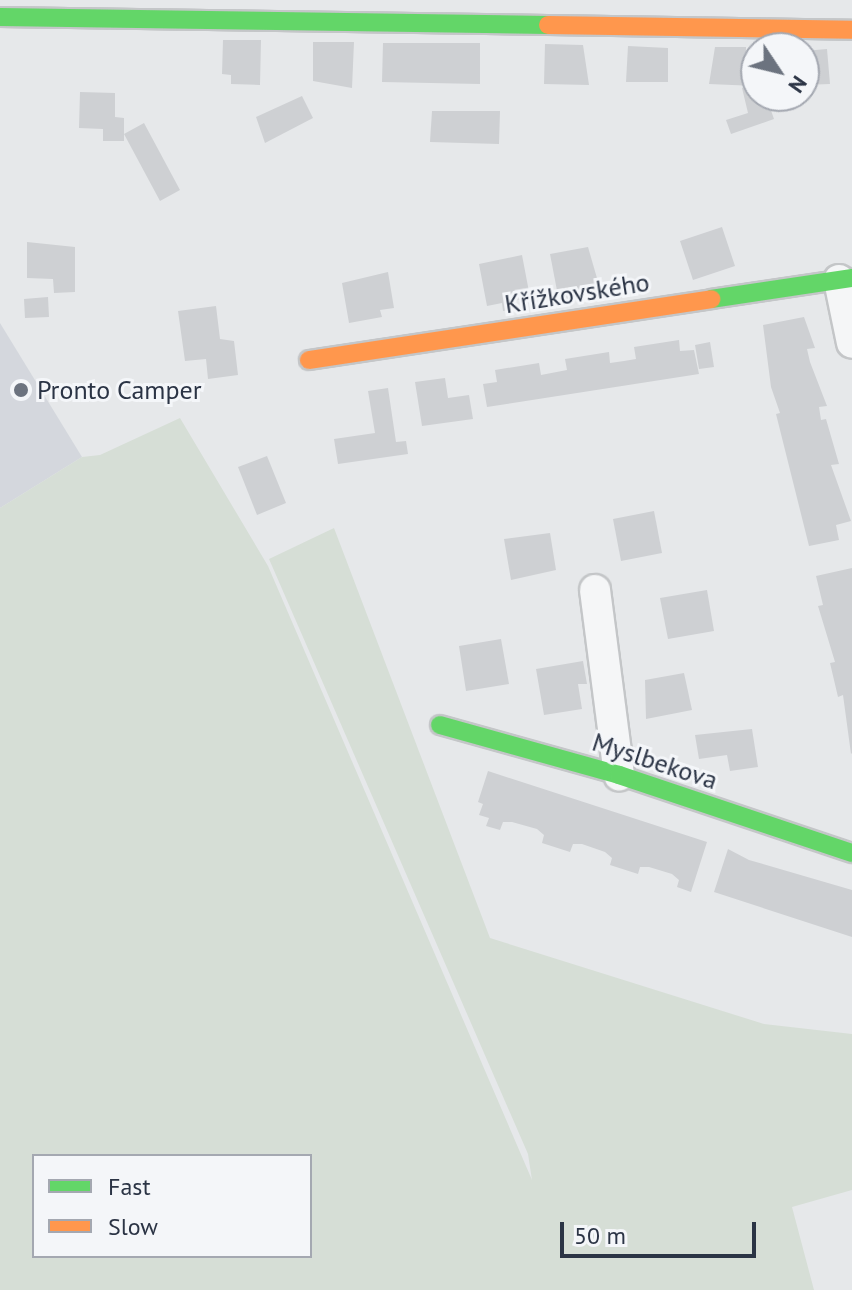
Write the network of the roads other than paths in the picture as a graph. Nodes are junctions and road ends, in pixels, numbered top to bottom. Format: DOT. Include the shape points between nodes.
graph roads {
  1 [pos="0,17"];
  2 [pos="852,30"];
  3 [pos="846,279"];
  4 [pos="852,343"];
  5 [pos="309,360"];
  6 [pos="595,590"];
  7 [pos="440,725"];
  8 [pos="619,775"];
  9 [pos="852,853"];
  1 -- 2 [label="street"];
  3 -- 4 [label="street"];
  3 -- 5 [label="street, Křížkovského"];
  6 -- 8 [label="street"];
  7 -- 8 [label="street, Myslbekova"];
  8 -- 9 [label="street, Myslbekova"];
}
